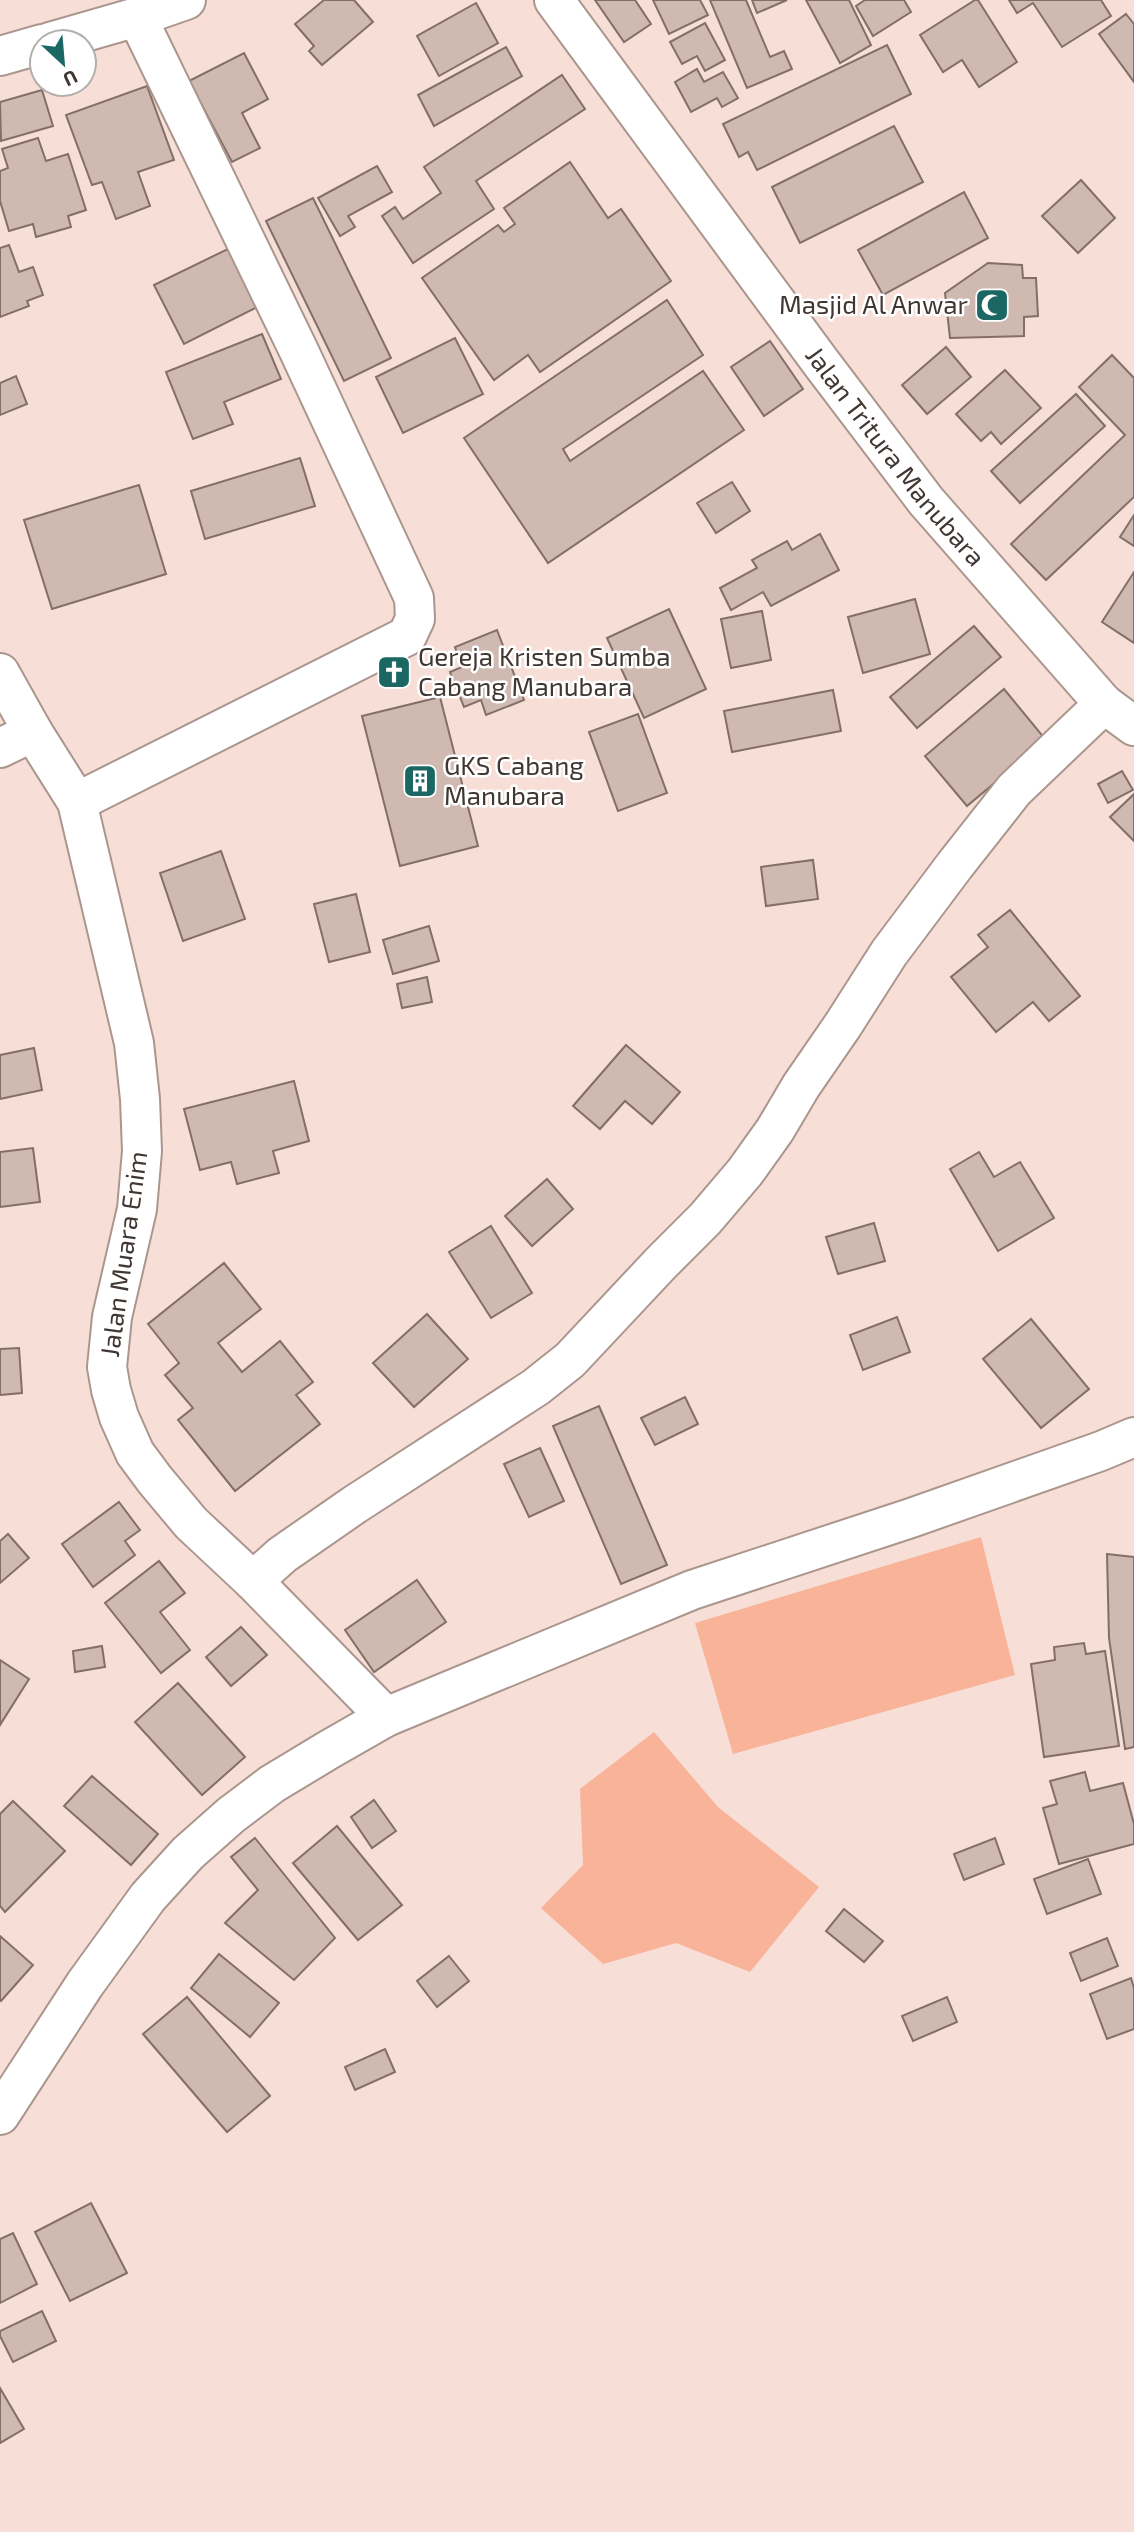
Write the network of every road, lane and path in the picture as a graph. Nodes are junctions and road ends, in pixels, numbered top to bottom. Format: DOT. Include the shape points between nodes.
graph roads {
  1 [pos="186,0"];
  2 [pos="554,0"];
  3 [pos="137,17"];
  4 [pos="98,28"];
  5 [pos="28,48"];
  6 [pos="0,56"];
  7 [pos="0,673"];
  8 [pos="1119,715"];
  9 [pos="16,740"];
  10 [pos="78,802"];
  11 [pos="1134,1437"];
  12 [pos="253,1581"];
  13 [pos="386,1717"];
  14 [pos="0,2115"];
  1 -- 3 [label="street"];
  2 -- 8 [label="street, Jalan Tritura Manubara" via="926,501"];
  3 -- 4 [label="street"];
  3 -- 10 [label="street" via="414,598 415,619 407,636"];
  5 -- 6 [label="street"];
  7 -- 9 [label="street, Jalan Muara Enim"];
  8 -- 12 [label="street" via="1014,790 889,953 745,1172 570,1360 537,1387 282,1555"];
  9 -- 10 [label="street, Jalan Muara Enim"];
  10 -- 12 [label="street, Jalan Muara Enim" via="134,1042 140,1099 142,1151 136,1209 112,1317 107,1367 111,1390 135,1453 155,1480"];
  11 -- 13 [label="street" via="899,1522 691,1590"];
  12 -- 13 [label="street, Jalan Muara Enim"];
  13 -- 14 [label="street" via="272,1784 188,1853 148,1897 85,1984"];
}
